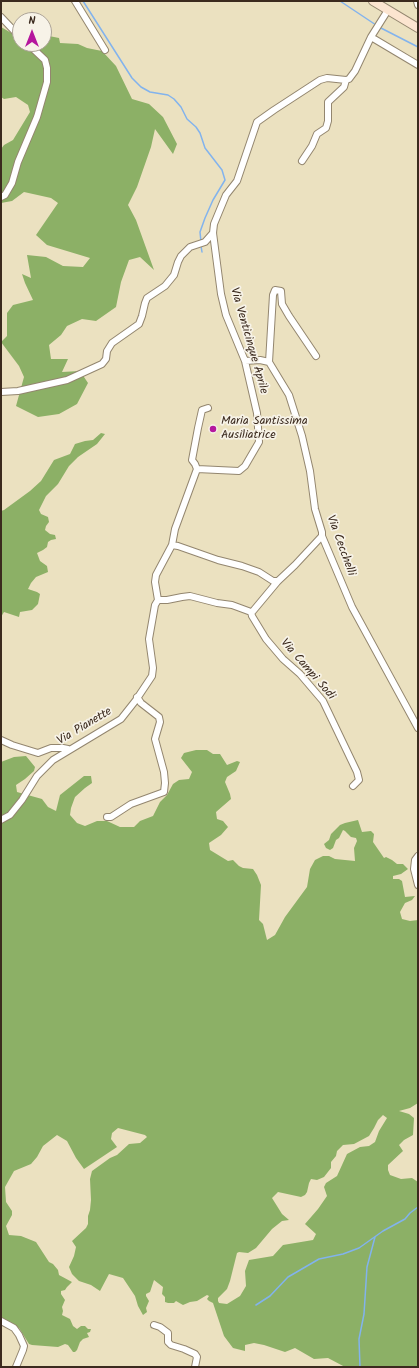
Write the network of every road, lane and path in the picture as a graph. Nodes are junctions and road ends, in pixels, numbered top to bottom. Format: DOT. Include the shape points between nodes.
graph roads {
  1 [pos="74,1"];
  2 [pos="373,1"];
  3 [pos="417,1"];
  4 [pos="418,5"];
  5 [pos="388,10"];
  6 [pos="1,17"];
  7 [pos="417,25"];
  8 [pos="12,29"];
  9 [pos="372,36"];
  10 [pos="105,50"];
  11 [pos="36,52"];
  12 [pos="418,65"];
  13 [pos="346,80"];
  14 [pos="302,161"];
  15 [pos="1,197"];
  16 [pos="213,233"];
  17 [pos="316,356"];
  18 [pos="245,360"];
  19 [pos="269,362"];
  20 [pos="1,392"];
  21 [pos="208,408"];
  22 [pos="197,469"];
  23 [pos="322,536"];
  24 [pos="172,545"];
  25 [pos="278,581"];
  26 [pos="158,600"];
  27 [pos="251,612"];
  28 [pos="137,697"];
  29 [pos="418,728"];
  30 [pos="1,740"];
  31 [pos="68,749"];
  32 [pos="353,786"];
  33 [pos="107,817"];
  34 [pos="1,820"];
  35 [pos="418,856"];
  36 [pos="418,885"];
  37 [pos="1,1321"];
  38 [pos="154,1325"];
  39 [pos="16,1367"];
  40 [pos="195,1367"];
  1 -- 10 [label="street"];
  2 -- 5 [label="main road"];
  3 -- 4 [label="street"];
  5 -- 7 [label="main road"];
  5 -- 9 [label="street"];
  6 -- 8 [label="street"];
  9 -- 12 [label="street"];
  9 -- 13 [label="street" via="353,75"];
  11 -- 15 [label="street" via="45,60 48,82 12,183"];
  13 -- 14 [label="street" via="344,87 328,102 326,128 317,134"];
  13 -- 16 [label="street, Via Venticinque Aprile" via="320,80 257,122 237,181 226,195"];
  16 -- 18 [label="street, Via Venticinque Aprile" via="226,315"];
  16 -- 20 [label="street" via="205,242 190,247 181,256 174,275 165,286 148,298 139,324 112,343 102,364 67,380 18,391"];
  17 -- 19 [label="street" via="282,304 280,291 275,290"];
  18 -- 19 [label="street"];
  18 -- 22 [label="street, Via Venticinque Aprile" via="257,413 259,442 240,471"];
  19 -- 23 [label="street, Via Cecchelli" via="289,395 295,412 310,471"];
  21 -- 22 [label="street" via="202,410 192,460"];
  22 -- 24 [label="street"];
  23 -- 25 [label="street"];
  23 -- 29 [label="street, Via Cecchelli" via="352,607"];
  24 -- 25 [label="street" via="242,566"];
  24 -- 26 [label="street" via="156,575"];
  25 -- 27 [label="street"];
  26 -- 27 [label="street" via="190,596"];
  26 -- 28 [label="street, Via Pianette" via="149,639 152,676"];
  27 -- 32 [label="street, Via Campi Sodi" via="266,639 323,701 357,772 358,780"];
  28 -- 31 [label="street, Via Pianette" via="120,719"];
  28 -- 33 [label="street" via="159,717 155,739 164,772 164,792 131,804"];
  30 -- 31 [label="street" via="38,753 50,748"];
  31 -- 34 [label="street, Via Pianette" via="42,770 10,815"];
  35 -- 36 [label="street" via="414,869"];
  37 -- 39 [label="street" via="14,1328 24,1346"];
  38 -- 40 [label="street" via="168,1333 168,1342 171,1345 184,1348 198,1357"];
}
